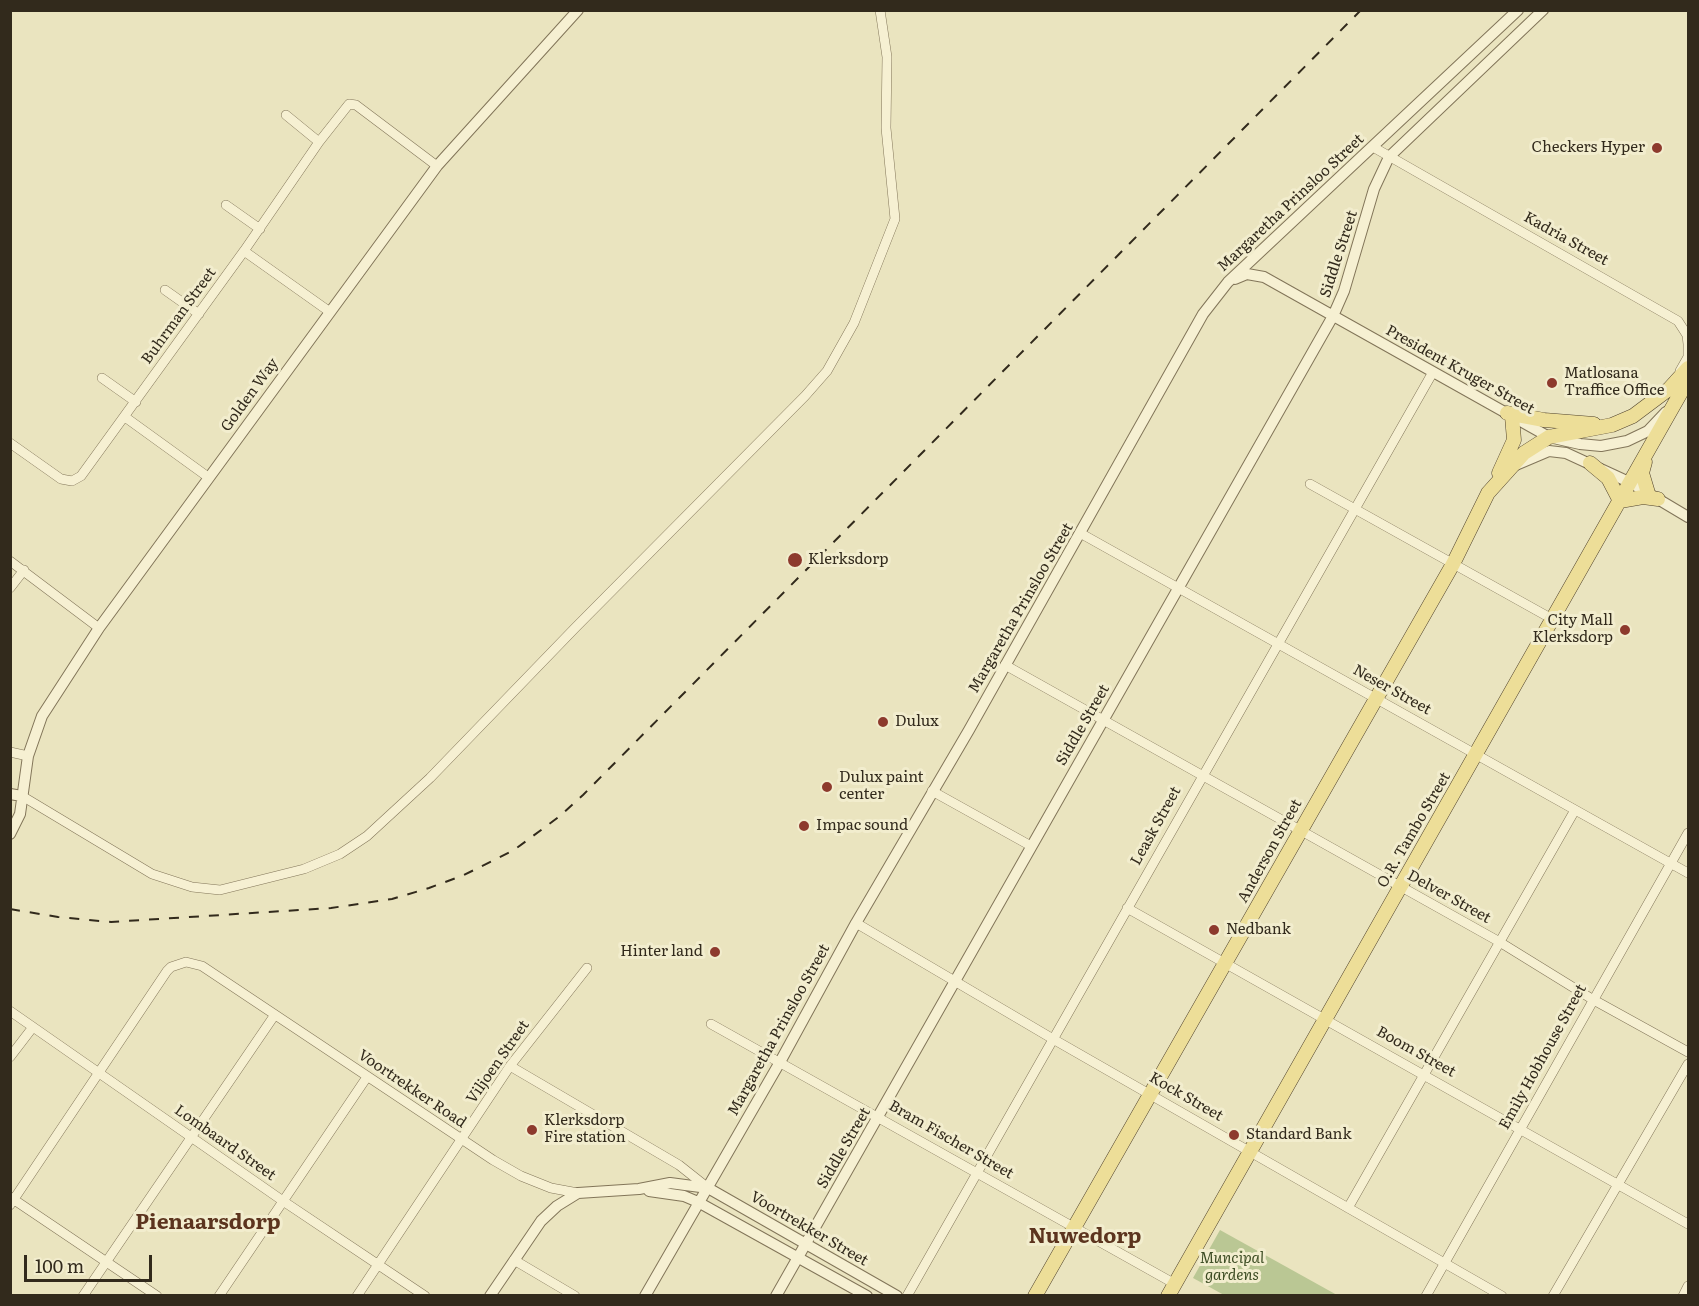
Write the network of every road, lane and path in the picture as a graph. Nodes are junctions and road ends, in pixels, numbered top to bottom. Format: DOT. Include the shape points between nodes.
graph roads {
  1 [pos="578,10"];
  2 [pos="880,10"];
  3 [pos="1518,10"];
  4 [pos="1543,10"];
  5 [pos="286,115"];
  6 [pos="319,142"];
  7 [pos="1373,147"];
  8 [pos="1389,157"];
  9 [pos="437,166"];
  10 [pos="226,205"];
  11 [pos="260,229"];
  12 [pos="244,251"];
  13 [pos="1228,282"];
  14 [pos="165,290"];
  15 [pos="330,312"];
  16 [pos="199,314"];
  17 [pos="1333,316"];
  18 [pos="1689,368"];
  19 [pos="1433,372"];
  20 [pos="102,378"];
  21 [pos="1689,381"];
  22 [pos="1669,389"];
  23 [pos="1676,401"];
  24 [pos="136,402"];
  25 [pos="1510,415"];
  26 [pos="125,417"];
  27 [pos="1612,425"];
  28 [pos="1549,437"];
  29 [pos="10,443"];
  30 [pos="1646,457"];
  31 [pos="1590,464"];
  32 [pos="1512,467"];
  33 [pos="208,477"];
  34 [pos="1631,483"];
  35 [pos="1310,484"];
  36 [pos="1488,493"];
  37 [pos="1653,496"];
  38 [pos="1620,501"];
  39 [pos="1356,510"];
  40 [pos="1689,518"];
  41 [pos="1080,533"];
  42 [pos="10,561"];
  43 [pos="1453,564"];
  44 [pos="24,570"];
  45 [pos="10,588"];
  46 [pos="1179,588"];
  47 [pos="1554,620"];
  48 [pos="99,628"];
  49 [pos="1278,644"];
  50 [pos="1005,665"];
  51 [pos="1376,698"];
  52 [pos="1104,719"];
  53 [pos="10,752"];
  54 [pos="1477,755"];
  55 [pos="28,756"];
  56 [pos="1203,775"];
  57 [pos="932,791"];
  58 [pos="10,794"];
  59 [pos="22,796"];
  60 [pos="1575,810"];
  61 [pos="1300,830"];
  62 [pos="1689,833"];
  63 [pos="10,834"];
  64 [pos="1031,846"];
  65 [pos="1671,864"];
  66 [pos="1689,873"];
  67 [pos="1401,886"];
  68 [pos="1127,908"];
  69 [pos="856,923"];
  70 [pos="1498,941"];
  71 [pos="1225,964"];
  72 [pos="587,968"];
  73 [pos="956,980"];
  74 [pos="1592,999"];
  75 [pos="10,1011"];
  76 [pos="274,1016"];
  77 [pos="1325,1019"];
  78 [pos="711,1024"];
  79 [pos="33,1027"];
  80 [pos="1053,1039"];
  81 [pos="1689,1052"];
  82 [pos="10,1057"];
  83 [pos="780,1062"];
  84 [pos="1689,1064"];
  85 [pos="510,1066"];
  86 [pos="1423,1073"];
  87 [pos="99,1074"];
  88 [pos="368,1077"];
  89 [pos="1150,1094"];
  90 [pos="879,1116"];
  91 [pos="1521,1128"];
  92 [pos="191,1138"];
  93 [pos="462,1140"];
  94 [pos="1250,1153"];
  95 [pos="976,1173"];
  96 [pos="1619,1185"];
  97 [pos="708,1188"];
  98 [pos="639,1189"];
  99 [pos="578,1193"];
  100 [pos="12,1201"];
  101 [pos="283,1201"];
  102 [pos="698,1202"];
  103 [pos="1348,1208"];
  104 [pos="1689,1224"];
  105 [pos="1073,1227"];
  106 [pos="805,1245"];
  107 [pos="798,1257"];
  108 [pos="514,1260"];
  109 [pos="106,1262"];
  110 [pos="1445,1262"];
  111 [pos="377,1265"];
  112 [pos="1689,1286"];
  113 [pos="1172,1290"];
  114 [pos="83,1296"];
  115 [pos="157,1296"];
  116 [pos="219,1296"];
  117 [pos="357,1296"];
  118 [pos="425,1296"];
  119 [pos="490,1296"];
  120 [pos="575,1296"];
  121 [pos="645,1296"];
  122 [pos="776,1296"];
  123 [pos="867,1296"];
  124 [pos="897,1296"];
  125 [pos="907,1296"];
  126 [pos="1035,1296"];
  127 [pos="1426,1296"];
  128 [pos="1502,1296"];
  129 [pos="1553,1296"];
  130 [pos="1683,1296"];
  1 -- 9 [label="street, Golden Way"];
  2 -- 59 [label="street" via="887,57 886,128 895,219 854,323 827,370 430,778 367,836 340,854 304,869 220,890 192,887 153,874"];
  3 -- 7 [label="street, Margaretha Prinsloo Street"];
  4 -- 8 [label="street"];
  5 -- 6 [label="street"];
  6 -- 9 [label="street, Buhrman Street" via="349,104 356,105"];
  6 -- 11 [label="street, Buhrman Street"];
  7 -- 8 [label="street, Kadria Street"];
  7 -- 13 [label="street, Margaretha Prinsloo Street"];
  8 -- 17 [label="street, Siddle Street" via="1374,189"];
  8 -- 22 [label="street, Kadria Street" via="1678,321 1687,335 1688,357"];
  9 -- 15 [label="street, Golden Way"];
  10 -- 11 [label="street"];
  11 -- 12 [label="street, Buhrman Street"];
  12 -- 15 [label="street"];
  12 -- 16 [label="street, Buhrman Street"];
  13 -- 17 [label="street, President Kruger Street" via="1246,274 1264,277"];
  13 -- 41 [label="street, Margaretha Prinsloo Street" via="1203,314"];
  14 -- 16 [label="street"];
  15 -- 33 [label="street, Golden Way"];
  16 -- 24 [label="street, Buhrman Street"];
  17 -- 19 [label="street, President Kruger Street"];
  17 -- 46 [label="street, Siddle Street"];
  18 -- 22 [label="main road"];
  19 -- 25 [label="street, President Kruger Street"];
  19 -- 39 [label="street, Leask Street"];
  20 -- 24 [label="street"];
  21 -- 23 [label="main road, O.R. Tambo Street"];
  22 -- 27 [label="main road" via="1633,416"];
  23 -- 28 [label="street, President Kruger Street" via="1648,431 1627,441 1601,446"];
  23 -- 30 [label="main road, O.R. Tambo Street"];
  24 -- 26 [label="street, Buhrman Street"];
  25 -- 27 [label="main road"];
  25 -- 28 [label="street, President Kruger Street"];
  25 -- 36 [label="main road" via="1514,440"];
  26 -- 29 [label="street, Buhrman Street" via="81,476 72,481 61,479"];
  26 -- 33 [label="street"];
  27 -- 28 [label="main road"];
  28 -- 32 [label="main road, Anderson Street" via="1524,453"];
  30 -- 34 [label="main road, O.R. Tambo Street"];
  30 -- 37 [label="main road" via="1642,473"];
  31 -- 32 [label="street" via="1566,453 1548,451"];
  31 -- 34 [label="street"];
  31 -- 38 [label="main road" via="1608,478"];
  32 -- 36 [label="main road, Anderson Street"];
  33 -- 48 [label="street, Golden Way"];
  34 -- 37 [label="street"];
  34 -- 38 [label="main road, O.R. Tambo Street"];
  35 -- 39 [label="street"];
  36 -- 43 [label="main road, Anderson Street"];
  37 -- 38 [label="main road"];
  37 -- 40 [label="street"];
  38 -- 47 [label="main road, O.R. Tambo Street"];
  39 -- 43 [label="street"];
  39 -- 49 [label="street, Leask Street"];
  41 -- 46 [label="street, Neser Street"];
  41 -- 50 [label="street, Margaretha Prinsloo Street"];
  42 -- 44 [label="street"];
  43 -- 47 [label="street"];
  43 -- 51 [label="main road, Anderson Street"];
  44 -- 45 [label="street"];
  44 -- 48 [label="street"];
  46 -- 49 [label="street, Neser Street"];
  46 -- 52 [label="street, Siddle Street"];
  47 -- 54 [label="main road, O.R. Tambo Street"];
  48 -- 55 [label="street, Golden Way" via="51,698"];
  49 -- 51 [label="street, Neser Street"];
  49 -- 56 [label="street, Leask Street"];
  50 -- 52 [label="street, Delver Street"];
  50 -- 57 [label="street, Margaretha Prinsloo Street"];
  51 -- 54 [label="street, Neser Street"];
  51 -- 61 [label="main road, Anderson Street"];
  52 -- 56 [label="street, Delver Street"];
  52 -- 64 [label="street, Siddle Street"];
  53 -- 55 [label="street"];
  54 -- 60 [label="street, Neser Street"];
  54 -- 67 [label="main road, O.R. Tambo Street"];
  55 -- 59 [label="street, Golden Way"];
  56 -- 61 [label="street, Delver Street"];
  56 -- 68 [label="street, Leask Street"];
  57 -- 64 [label="street"];
  57 -- 69 [label="street, Margaretha Prinsloo Street"];
  58 -- 59 [label="street"];
  59 -- 63 [label="street, Golden Way" via="20,814"];
  60 -- 65 [label="street, Neser Street"];
  60 -- 70 [label="street"];
  61 -- 67 [label="street, Delver Street"];
  61 -- 71 [label="main road, Anderson Street"];
  62 -- 65 [label="street, Emily Hobhouse Street"];
  64 -- 73 [label="street, Siddle Street"];
  65 -- 66 [label="street, Neser Street"];
  65 -- 74 [label="street, Emily Hobhouse Street"];
  67 -- 70 [label="street, Delver Street"];
  67 -- 77 [label="main road, O.R. Tambo Street"];
  68 -- 71 [label="street, Boom Street"];
  68 -- 80 [label="street, Leask Street"];
  69 -- 73 [label="street, Kock Street"];
  69 -- 83 [label="street, Margaretha Prinsloo Street"];
  70 -- 74 [label="street, Delver Street"];
  70 -- 86 [label="street"];
  71 -- 77 [label="street, Boom Street"];
  71 -- 89 [label="main road, Anderson Street"];
  72 -- 85 [label="street, Viljoen Street"];
  73 -- 80 [label="street, Kock Street"];
  73 -- 90 [label="street, Siddle Street"];
  74 -- 81 [label="street, Delver Street"];
  74 -- 91 [label="street, Emily Hobhouse Street"];
  75 -- 79 [label="street, Lombaard Street"];
  76 -- 87 [label="street, Voortrekker Road" via="202,966 186,962 167,971"];
  76 -- 88 [label="street, Voortrekker Road"];
  76 -- 92 [label="street"];
  77 -- 86 [label="street, Boom Street"];
  77 -- 94 [label="main road, O.R. Tambo Street"];
  78 -- 83 [label="street, Bram Fischer Street"];
  79 -- 82 [label="street"];
  79 -- 87 [label="street, Lombaard Street"];
  80 -- 89 [label="street, Kock Street"];
  80 -- 95 [label="street, Leask Street"];
  83 -- 90 [label="street, Bram Fischer Street"];
  83 -- 97 [label="street, Margaretha Prinsloo Street"];
  84 -- 96 [label="street"];
  85 -- 93 [label="street, Viljoen Street"];
  85 -- 97 [label="street" via="679,1165"];
  86 -- 91 [label="street, Boom Street"];
  86 -- 103 [label="street"];
  87 -- 92 [label="street, Lombaard Street"];
  87 -- 100 [label="street"];
  88 -- 93 [label="street, Voortrekker Road"];
  88 -- 101 [label="street"];
  89 -- 94 [label="street, Kock Street"];
  89 -- 105 [label="main road, Anderson Street"];
  90 -- 95 [label="street, Bram Fischer Street"];
  90 -- 106 [label="street, Siddle Street"];
  91 -- 96 [label="street, Boom Street"];
  91 -- 110 [label="street, Emily Hobhouse Street"];
  92 -- 101 [label="street, Lombaard Street"];
  92 -- 109 [label="street"];
  93 -- 99 [label="street, Voortrekker Road" via="521,1176"];
  93 -- 111 [label="street, Viljoen Street"];
  94 -- 103 [label="street, Kock Street"];
  94 -- 113 [label="main road, O.R. Tambo Street"];
  95 -- 105 [label="street, Bram Fischer Street"];
  95 -- 125 [label="street, Leask Street"];
  96 -- 104 [label="street, Boom Street"];
  96 -- 129 [label="street"];
  97 -- 98 [label="street, Voortrekker Road" via="670,1183"];
  97 -- 102 [label="street, Margaretha Prinsloo Street"];
  97 -- 106 [label="street, Voortrekker Street"];
  98 -- 99 [label="street, Voortrekker Road"];
  98 -- 102 [label="street, Voortrekker Road"];
  99 -- 108 [label="street" via="541,1221"];
  100 -- 109 [label="street"];
  101 -- 111 [label="street, Lombaard Street"];
  101 -- 116 [label="street"];
  102 -- 107 [label="street, Voortrekker Street"];
  102 -- 121 [label="street, Margaretha Prinsloo Street"];
  103 -- 110 [label="street, Kock Street"];
  105 -- 113 [label="street, Bram Fischer Street"];
  105 -- 126 [label="main road, Anderson Street"];
  106 -- 107 [label="street, Siddle Street"];
  106 -- 124 [label="street, Voortrekker Street"];
  107 -- 122 [label="street, Siddle Street"];
  107 -- 123 [label="street, Voortrekker Street"];
  108 -- 119 [label="street"];
  108 -- 120 [label="street"];
  109 -- 114 [label="street"];
  109 -- 115 [label="street"];
  110 -- 127 [label="street, Emily Hobhouse Street"];
  110 -- 128 [label="street, Kock Street"];
  111 -- 117 [label="street, Viljoen Street"];
  111 -- 118 [label="street, Lombaard Street"];
  112 -- 130 [label="street"];
}
